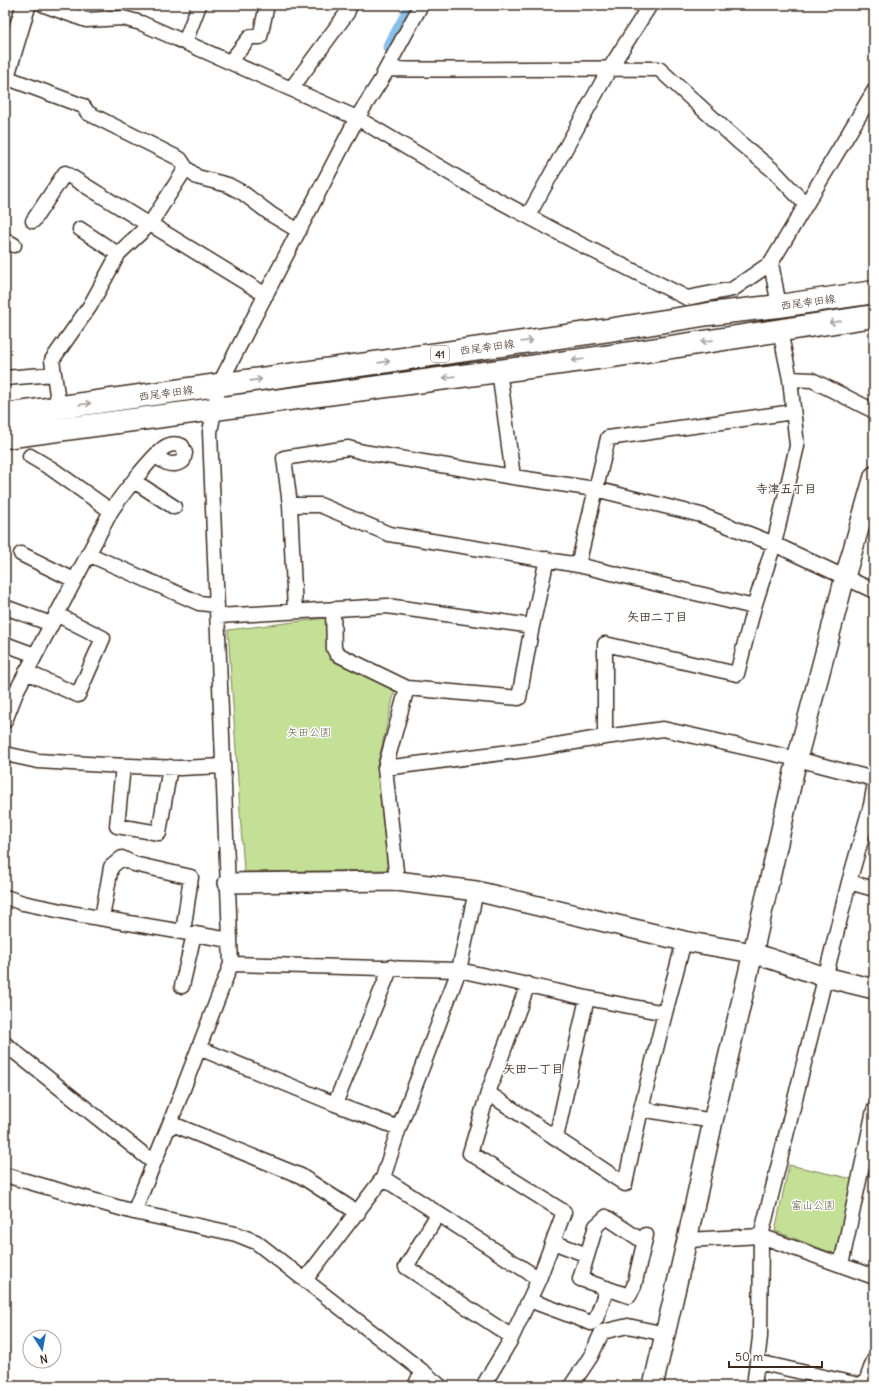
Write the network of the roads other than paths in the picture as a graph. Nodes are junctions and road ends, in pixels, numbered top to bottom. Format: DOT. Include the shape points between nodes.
graph roads {
  1 [pos="26,5"];
  2 [pos="44,5"];
  3 [pos="199,5"];
  4 [pos="267,5"];
  5 [pos="350,5"];
  6 [pos="421,5"];
  7 [pos="650,5"];
  8 [pos="185,42"];
  9 [pos="230,62"];
  10 [pos="610,68"];
  11 [pos="5,76"];
  12 [pos="377,86"];
  13 [pos="291,89"];
  14 [pos="874,92"];
  15 [pos="357,118"];
  16 [pos="186,168"];
  17 [pos="806,205"];
  18 [pos="528,216"];
  19 [pos="33,221"];
  20 [pos="150,225"];
  21 [pos="80,229"];
  22 [pos="299,231"];
  23 [pos="118,254"];
  24 [pos="771,263"];
  25 [pos="874,292"];
  26 [pos="266,295"];
  27 [pos="779,306"];
  28 [pos="874,316"];
  29 [pos="780,331"];
  30 [pos="499,370"];
  31 [pos="54,374"];
  32 [pos="5,378"];
  33 [pos="790,379"];
  34 [pos="218,385"];
  35 [pos="60,408"];
  36 [pos="215,408"];
  37 [pos="874,411"];
  38 [pos="793,412"];
  39 [pos="5,415"];
  40 [pos="5,437"];
  41 [pos="156,455"];
  42 [pos="30,456"];
  43 [pos="874,476"];
  44 [pos="513,477"];
  45 [pos="134,481"];
  46 [pos="595,489"];
  47 [pos="290,505"];
  48 [pos="174,507"];
  49 [pos="111,511"];
  50 [pos="774,544"];
  51 [pos="21,554"];
  52 [pos="88,554"];
  53 [pos="547,559"];
  54 [pos="578,566"];
  55 [pos="845,577"];
  56 [pos="74,580"];
  57 [pos="874,591"];
  58 [pos="5,607"];
  59 [pos="754,607"];
  60 [pos="333,609"];
  61 [pos="218,611"];
  62 [pos="295,611"];
  63 [pos="54,619"];
  64 [pos="532,626"];
  65 [pos="5,644"];
  66 [pos="35,655"];
  67 [pos="26,672"];
  68 [pos="407,688"];
  69 [pos="5,721"];
  70 [pos="605,737"];
  71 [pos="5,754"];
  72 [pos="797,759"];
  73 [pos="124,766"];
  74 [pos="223,766"];
  75 [pos="170,767"];
  76 [pos="385,768"];
  77 [pos="874,778"];
  78 [pos="874,788"];
  79 [pos="872,805"];
  80 [pos="397,881"];
  81 [pos="848,882"];
  82 [pos="228,883"];
  83 [pos="874,889"];
  84 [pos="476,891"];
  85 [pos="5,897"];
  86 [pos="102,918"];
  87 [pos="188,933"];
  88 [pos="230,940"];
  89 [pos="684,940"];
  90 [pos="753,953"];
  91 [pos="231,964"];
  92 [pos="391,967"];
  93 [pos="459,970"];
  94 [pos="825,977"];
  95 [pos="528,984"];
  96 [pos="182,986"];
  97 [pos="874,989"];
  98 [pos="587,998"];
  99 [pos="665,1013"];
  100 [pos="5,1044"];
  101 [pos="199,1048"];
  102 [pos="488,1093"];
  103 [pos="335,1104"];
  104 [pos="641,1108"];
  105 [pos="874,1110"];
  106 [pos="712,1121"];
  107 [pos="170,1123"];
  108 [pos="399,1128"];
  109 [pos="556,1138"];
  110 [pos="153,1162"];
  111 [pos="5,1175"];
  112 [pos="383,1178"];
  113 [pos="134,1212"];
  114 [pos="358,1213"];
  115 [pos="438,1214"];
  116 [pos="762,1236"];
  117 [pos="687,1240"];
  118 [pos="553,1242"];
  119 [pos="587,1255"];
  120 [pos="842,1265"];
  121 [pos="874,1276"];
  122 [pos="539,1279"];
  123 [pos="305,1280"];
  124 [pos="607,1288"];
  125 [pos="529,1300"];
  126 [pos="665,1334"];
  127 [pos="512,1337"];
  128 [pos="874,1360"];
  129 [pos="758,1362"];
  130 [pos="422,1371"];
  131 [pos="415,1386"];
  132 [pos="440,1386"];
  133 [pos="483,1386"];
  134 [pos="571,1386"];
  135 [pos="653,1386"];
  136 [pos="754,1386"];
  1 -- 11 [label="street"];
  2 -- 8 [label="street" via="86,20 123,18"];
  3 -- 8 [label="street"];
  4 -- 9 [label="street" via="260,37 250,36"];
  5 -- 13 [label="street" via="347,13"];
  6 -- 12 [label="street"];
  7 -- 10 [label="street"];
  8 -- 9 [label="street"];
  9 -- 13 [label="street"];
  10 -- 12 [label="street" via="388,69"];
  10 -- 17 [label="street" via="659,69 774,172"];
  10 -- 18 [label="street"];
  11 -- 16 [label="street" via="83,106 88,112 180,159"];
  12 -- 15 [label="street"];
  13 -- 15 [label="street"];
  14 -- 17 [label="street"];
  15 -- 18 [label="street" via="475,188"];
  15 -- 22 [label="street"];
  16 -- 20 [label="street"];
  16 -- 22 [label="street" via="197,178 228,185 243,193"];
  17 -- 24 [label="street"];
  18 -- 24 [label="street" via="687,298 733,289"];
  19 -- 20 [label="street" via="65,173"];
  20 -- 23 [label="street"];
  20 -- 26 [label="street"];
  21 -- 23 [label="street"];
  22 -- 26 [label="street"];
  23 -- 31 [label="street" via="90,306 52,360"];
  24 -- 27 [label="street"];
  25 -- 27 [label="main road, 西尾幸田線 / 41"];
  26 -- 34 [label="street"];
  34 -- 27 [label="main road, 西尾幸田線 / 41, one-way"];
  28 -- 29 [label="main road, 西尾幸田線 / 41, one-way"];
  29 -- 30 [label="main road, 西尾幸田線 / 41, one-way"];
  29 -- 33 [label="street"];
  30 -- 36 [label="main road, 西尾幸田線 / 41, one-way"];
  30 -- 44 [label="street"];
  31 -- 32 [label="street"];
  31 -- 35 [label="street"];
  33 -- 37 [label="street" via="812,380"];
  33 -- 38 [label="street"];
  35 -- 34 [label="main road, 西尾幸田線 / 41, one-way"];
  34 -- 36 [label="street"];
  35 -- 39 [label="main road, 西尾幸田線 / 41"];
  36 -- 40 [label="main road, 西尾幸田線 / 41"];
  36 -- 61 [label="street" via="210,432"];
  38 -- 46 [label="street" via="608,438"];
  38 -- 50 [label="street" via="797,446"];
  41 -- 45 [label="street"];
  42 -- 49 [label="street"];
  43 -- 55 [label="street"];
  44 -- 46 [label="street"];
  44 -- 47 [label="street" via="348,448 284,458"];
  45 -- 48 [label="street"];
  45 -- 49 [label="street"];
  46 -- 50 [label="street" via="701,515"];
  46 -- 54 [label="street"];
  47 -- 53 [label="street" via="320,505 389,534"];
  47 -- 62 [label="street"];
  49 -- 52 [label="street"];
  50 -- 55 [label="street"];
  50 -- 59 [label="street"];
  51 -- 56 [label="street"];
  52 -- 56 [label="street"];
  52 -- 61 [label="street"];
  53 -- 54 [label="street"];
  53 -- 64 [label="street"];
  54 -- 59 [label="street"];
  55 -- 57 [label="street"];
  55 -- 72 [label="street"];
  56 -- 63 [label="street"];
  58 -- 63 [label="street"];
  59 -- 70 [label="street" via="737,674 605,644"];
  60 -- 62 [label="street"];
  60 -- 64 [label="street" via="387,606"];
  60 -- 68 [label="street" via="334,649 337,654"];
  61 -- 62 [label="street"];
  61 -- 74 [label="street"];
  63 -- 66 [label="street"];
  63 -- 67 [label="street" via="103,638 78,695"];
  64 -- 68 [label="street" via="519,698"];
  65 -- 66 [label="street"];
  66 -- 67 [label="street"];
  67 -- 69 [label="street"];
  68 -- 76 [label="street"];
  70 -- 72 [label="street" via="663,729"];
  70 -- 76 [label="street"];
  71 -- 73 [label="street" via="38,761"];
  72 -- 77 [label="street"];
  72 -- 90 [label="street"];
  73 -- 75 [label="street"];
  73 -- 75 [label="street" via="117,826 159,833"];
  74 -- 75 [label="street"];
  74 -- 82 [label="street"];
  76 -- 80 [label="street"];
  78 -- 79 [label="street"];
  79 -- 81 [label="street"];
  80 -- 82 [label="street"];
  80 -- 84 [label="street"];
  81 -- 83 [label="street"];
  81 -- 94 [label="street"];
  82 -- 88 [label="street"];
  84 -- 89 [label="street"];
  84 -- 93 [label="street"];
  85 -- 86 [label="street" via="23,903"];
  86 -- 87 [label="street"];
  86 -- 87 [label="street" via="110,867 122,858 134,864 191,877"];
  87 -- 88 [label="street"];
  87 -- 96 [label="street"];
  88 -- 91 [label="street"];
  89 -- 90 [label="street"];
  89 -- 99 [label="street"];
  90 -- 94 [label="street"];
  90 -- 106 [label="street"];
  91 -- 92 [label="street"];
  91 -- 101 [label="street"];
  92 -- 93 [label="street"];
  92 -- 103 [label="street"];
  93 -- 95 [label="street"];
  93 -- 108 [label="street"];
  94 -- 97 [label="street"];
  94 -- 116 [label="street"];
  95 -- 98 [label="street"];
  95 -- 102 [label="street"];
  98 -- 99 [label="street"];
  98 -- 109 [label="street"];
  99 -- 104 [label="street"];
  100 -- 110 [label="street"];
  101 -- 103 [label="street"];
  101 -- 107 [label="street"];
  102 -- 109 [label="street"];
  102 -- 118 [label="street" via="470,1153 564,1212"];
  103 -- 108 [label="street"];
  104 -- 106 [label="street"];
  104 -- 109 [label="street" via="626,1184"];
  105 -- 120 [label="street"];
  106 -- 117 [label="street"];
  107 -- 110 [label="street"];
  107 -- 114 [label="street" via="301,1176"];
  108 -- 112 [label="street"];
  110 -- 113 [label="street"];
  111 -- 113 [label="street"];
  112 -- 114 [label="street"];
  112 -- 115 [label="street"];
  113 -- 123 [label="street" via="236,1234 256,1242"];
  114 -- 123 [label="street"];
  115 -- 122 [label="street"];
  115 -- 127 [label="street" via="406,1267"];
  116 -- 117 [label="street"];
  116 -- 120 [label="street"];
  116 -- 129 [label="street"];
  117 -- 126 [label="street"];
  118 -- 119 [label="street"];
  118 -- 122 [label="street"];
  119 -- 124 [label="street" via="580,1279"];
  119 -- 124 [label="street" via="596,1226 606,1217 645,1238 634,1286 629,1296"];
  120 -- 121 [label="street"];
  122 -- 125 [label="street"];
  123 -- 130 [label="street"];
  124 -- 125 [label="street" via="596,1319 591,1323"];
  125 -- 127 [label="street"];
  126 -- 134 [label="street" via="628,1326 602,1332 591,1356"];
  126 -- 135 [label="street"];
  127 -- 133 [label="street"];
  128 -- 129 [label="street" via="866,1382 859,1385"];
  129 -- 136 [label="street"];
  130 -- 131 [label="street"];
  130 -- 132 [label="street"];
}
